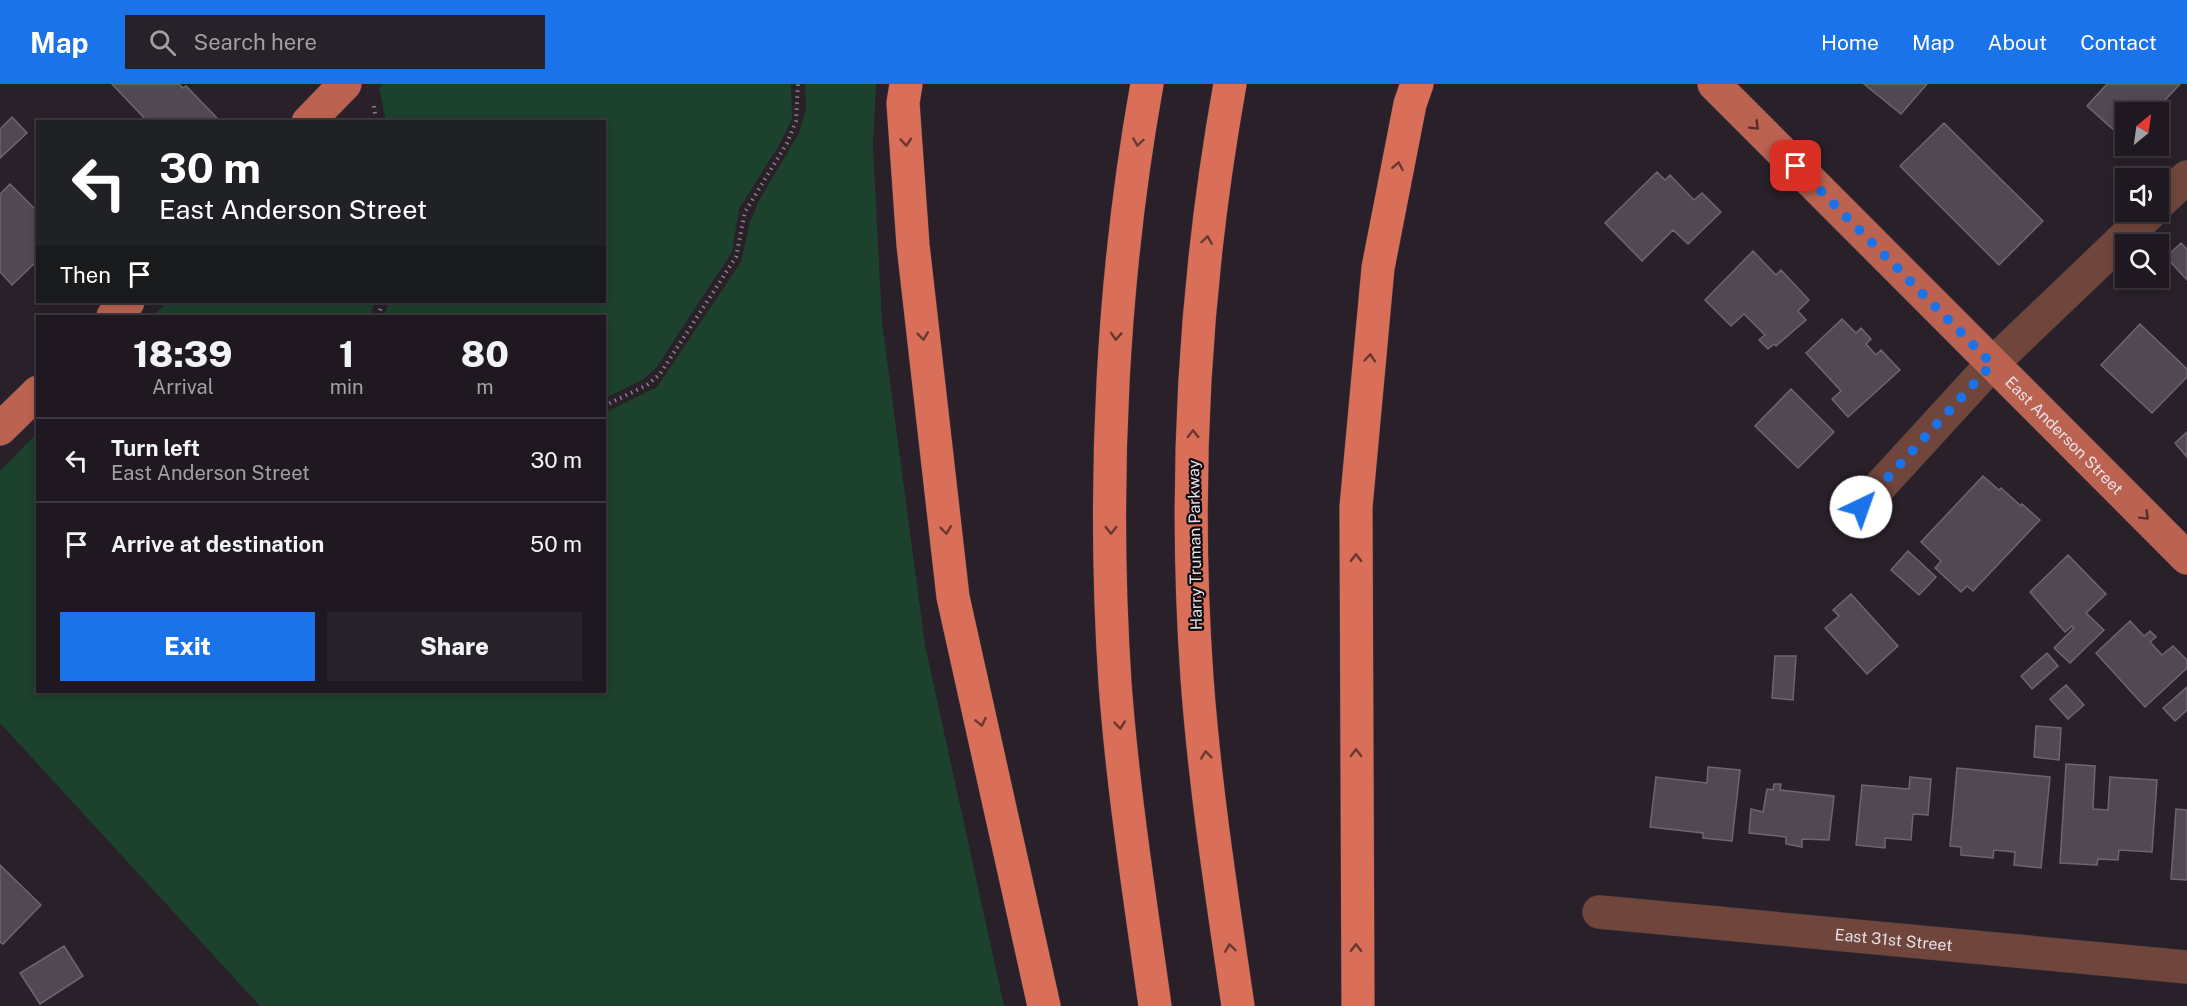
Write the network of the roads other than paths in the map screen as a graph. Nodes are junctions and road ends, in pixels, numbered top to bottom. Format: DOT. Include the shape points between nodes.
graph roads {
  1 [pos="906,84"];
  2 [pos="1147,84"];
  3 [pos="1230,84"];
  4 [pos="1714,84"];
  5 [pos="334,88"];
  6 [pos="1417,90"];
  7 [pos="310,120"];
  8 [pos="2187,177"];
  9 [pos="2169,194"];
  10 [pos="2141,222"];
  11 [pos="127,303"];
  12 [pos="114,315"];
  13 [pos="1992,364"];
  14 [pos="36,394"];
  15 [pos="0,429"];
  16 [pos="1861,507"];
  17 [pos="2187,558"];
  18 [pos="1599,912"];
  19 [pos="2187,967"];
  20 [pos="1044,1006"];
  21 [pos="1155,1006"];
  22 [pos="1238,1006"];
  23 [pos="1358,1006"];
  1 -- 20 [label="highway, one-way" via="903,103 913,245 953,597"];
  2 -- 21 [label="highway, one-way" via="1123,248 1112,397 1111,534 1115,682"];
  22 -- 3 [label="highway, Harry Truman Parkway, one-way" via="1197,677 1193,534 1194,400 1205,256"];
  4 -- 13 [label="main road, East Anderson Street, one-way"];
  5 -- 7 [label="main road"];
  23 -- 6 [label="highway, one-way" via="1356,507 1378,268"];
  8 -- 9 [label="street"];
  10 -- 13 [label="street"];
  11 -- 12 [label="main road"];
  13 -- 16 [label="street"];
  13 -- 17 [label="main road, East Anderson Street, one-way"];
  14 -- 15 [label="main road"];
  18 -- 19 [label="street, East 31st Street"];
}
